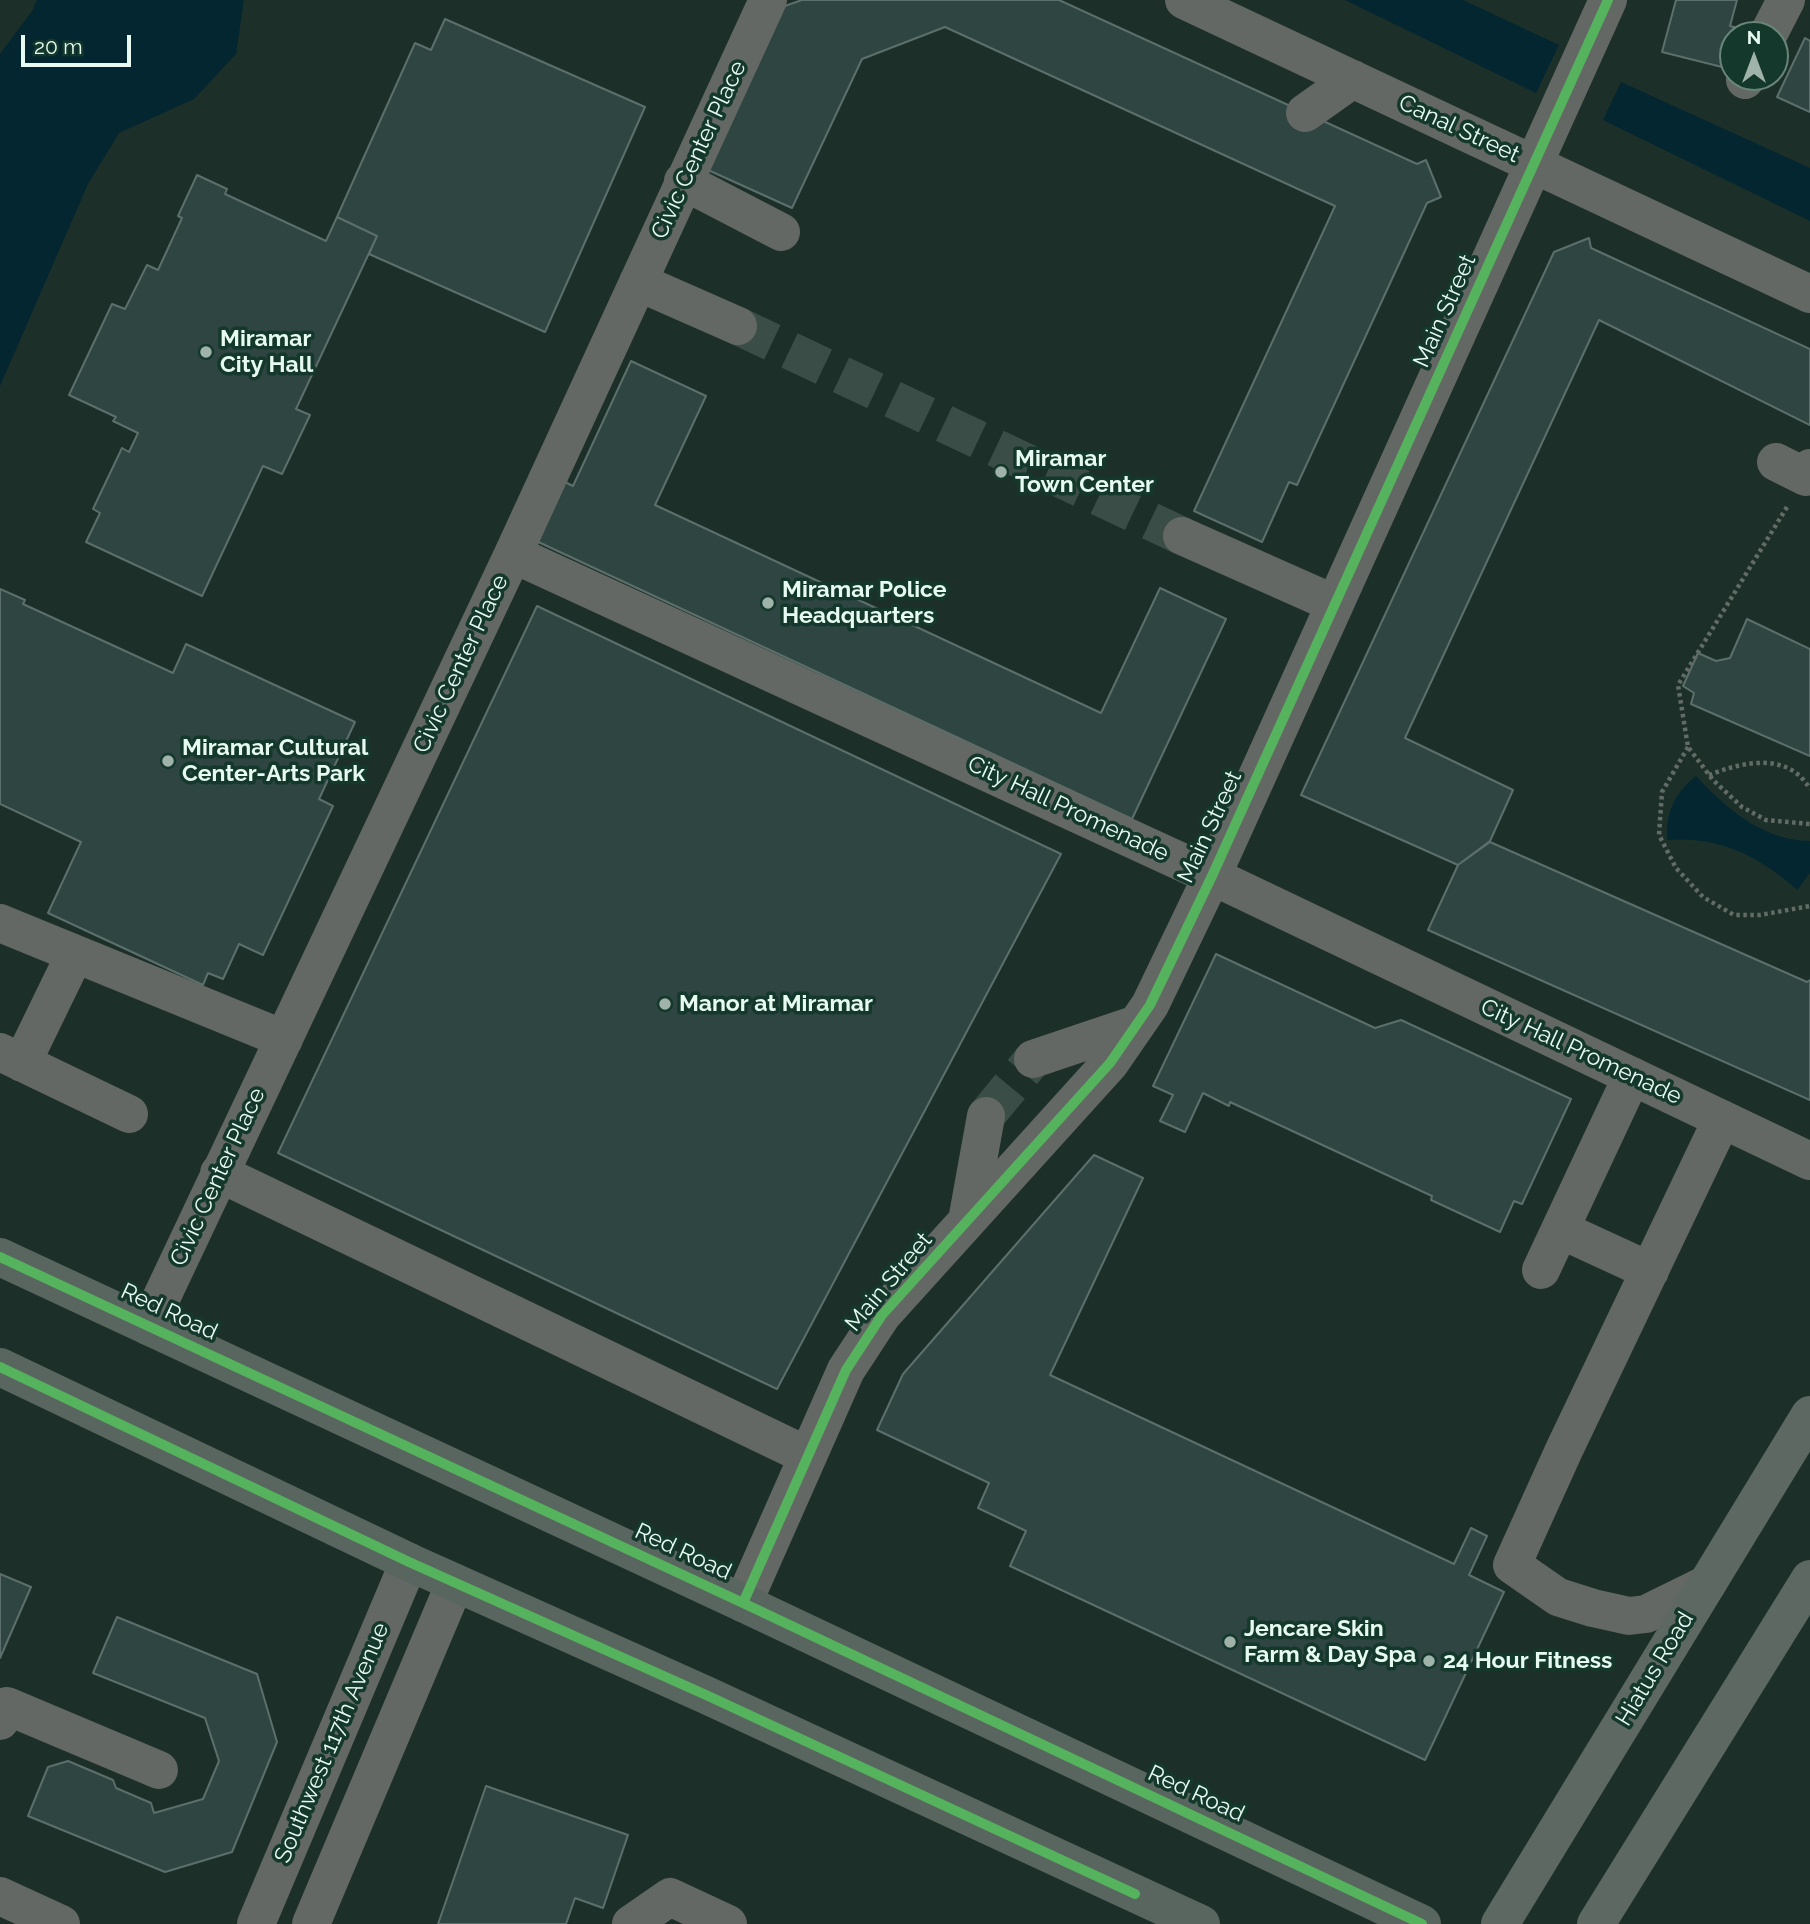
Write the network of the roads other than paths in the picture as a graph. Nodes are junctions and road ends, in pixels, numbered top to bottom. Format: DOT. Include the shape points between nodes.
graph roads {
  1 [pos="768,0"];
  2 [pos="1184,0"];
  3 [pos="1608,0"];
  4 [pos="1353,79"];
  5 [pos="1306,113"];
  6 [pos="1535,164"];
  7 [pos="684,181"];
  8 [pos="781,232"];
  9 [pos="638,282"];
  10 [pos="1810,294"];
  11 [pos="738,326"];
  12 [pos="1182,536"];
  13 [pos="513,554"];
  14 [pos="1335,604"];
  15 [pos="1212,876"];
  16 [pos="0,923"];
  17 [pos="75,954"];
  18 [pos="1137,1024"];
  19 [pos="284,1039"];
  20 [pos="11,1058"];
  21 [pos="1033,1059"];
  22 [pos="1632,1076"];
  23 [pos="129,1114"];
  24 [pos="986,1116"];
  25 [pos="1722,1119"];
  26 [pos="1810,1161"];
  27 [pos="219,1173"];
  28 [pos="967,1222"];
  29 [pos="1561,1230"];
  30 [pos="0,1257"];
  31 [pos="1541,1270"];
  32 [pos="1650,1271"];
  33 [pos="148,1326"];
  34 [pos="0,1367"];
  35 [pos="1810,1415"];
  36 [pos="808,1456"];
  37 [pos="410,1562"];
  38 [pos="1810,1579"];
  39 [pos="455,1583"];
  40 [pos="1707,1584"];
  41 [pos="743,1603"];
  42 [pos="0,1721"];
  43 [pos="159,1770"];
  44 [pos="0,1896"];
  45 [pos="61,1924"];
  46 [pos="256,1924"];
  47 [pos="311,1924"];
  48 [pos="631,1924"];
  49 [pos="728,1924"];
  50 [pos="1201,1924"];
  51 [pos="1422,1924"];
  52 [pos="1500,1924"];
  53 [pos="1596,1924"];
  1 -- 7 [label="street, Civic Center Place"];
  2 -- 4 [label="street, Canal Street"];
  3 -- 6 [label="street, Main Street"];
  4 -- 5 [label="street"];
  4 -- 6 [label="street, Canal Street"];
  6 -- 10 [label="street, Canal Street"];
  6 -- 14 [label="street, Main Street"];
  7 -- 8 [label="street"];
  7 -- 9 [label="street, Civic Center Place"];
  9 -- 11 [label="street"];
  9 -- 13 [label="street, Civic Center Place"];
  12 -- 14 [label="street"];
  13 -- 15 [label="street, City Hall Promenade"];
  13 -- 19 [label="street, Civic Center Place"];
  14 -- 15 [label="street, Main Street"];
  15 -- 18 [label="street, Main Street"];
  15 -- 22 [label="street, City Hall Promenade"];
  16 -- 17 [label="street"];
  17 -- 19 [label="street"];
  17 -- 20 [label="street"];
  18 -- 21 [label="street"];
  18 -- 28 [label="street, Main Street" via="1110,1063"];
  19 -- 27 [label="street, Civic Center Place"];
  20 -- 23 [label="street"];
  22 -- 25 [label="street, City Hall Promenade"];
  22 -- 29 [label="street"];
  24 -- 28 [label="street"];
  25 -- 26 [label="street, City Hall Promenade"];
  25 -- 32 [label="street"];
  27 -- 33 [label="street, Civic Center Place"];
  27 -- 36 [label="street"];
  28 -- 36 [label="street, Main Street" via="875,1326 846,1370"];
  29 -- 31 [label="street"];
  29 -- 32 [label="street"];
  30 -- 33 [label="highway, Red Road"];
  32 -- 40 [label="street" via="1512,1565 1558,1597 1629,1616 1646,1614"];
  33 -- 41 [label="highway, Red Road"];
  34 -- 37 [label="highway"];
  35 -- 40 [label="main road, Hiatus Road"];
  36 -- 41 [label="street, Main Street"];
  37 -- 39 [label="highway"];
  37 -- 46 [label="street, Southwest 117th Avenue"];
  38 -- 53 [label="main road"];
  39 -- 47 [label="street"];
  39 -- 50 [label="highway"];
  40 -- 52 [label="main road, Hiatus Road"];
  41 -- 51 [label="highway, Red Road"];
  42 -- 43 [label="street" via="7,1706"];
  44 -- 45 [label="street"];
  48 -- 49 [label="street" via="670,1897"];
}
